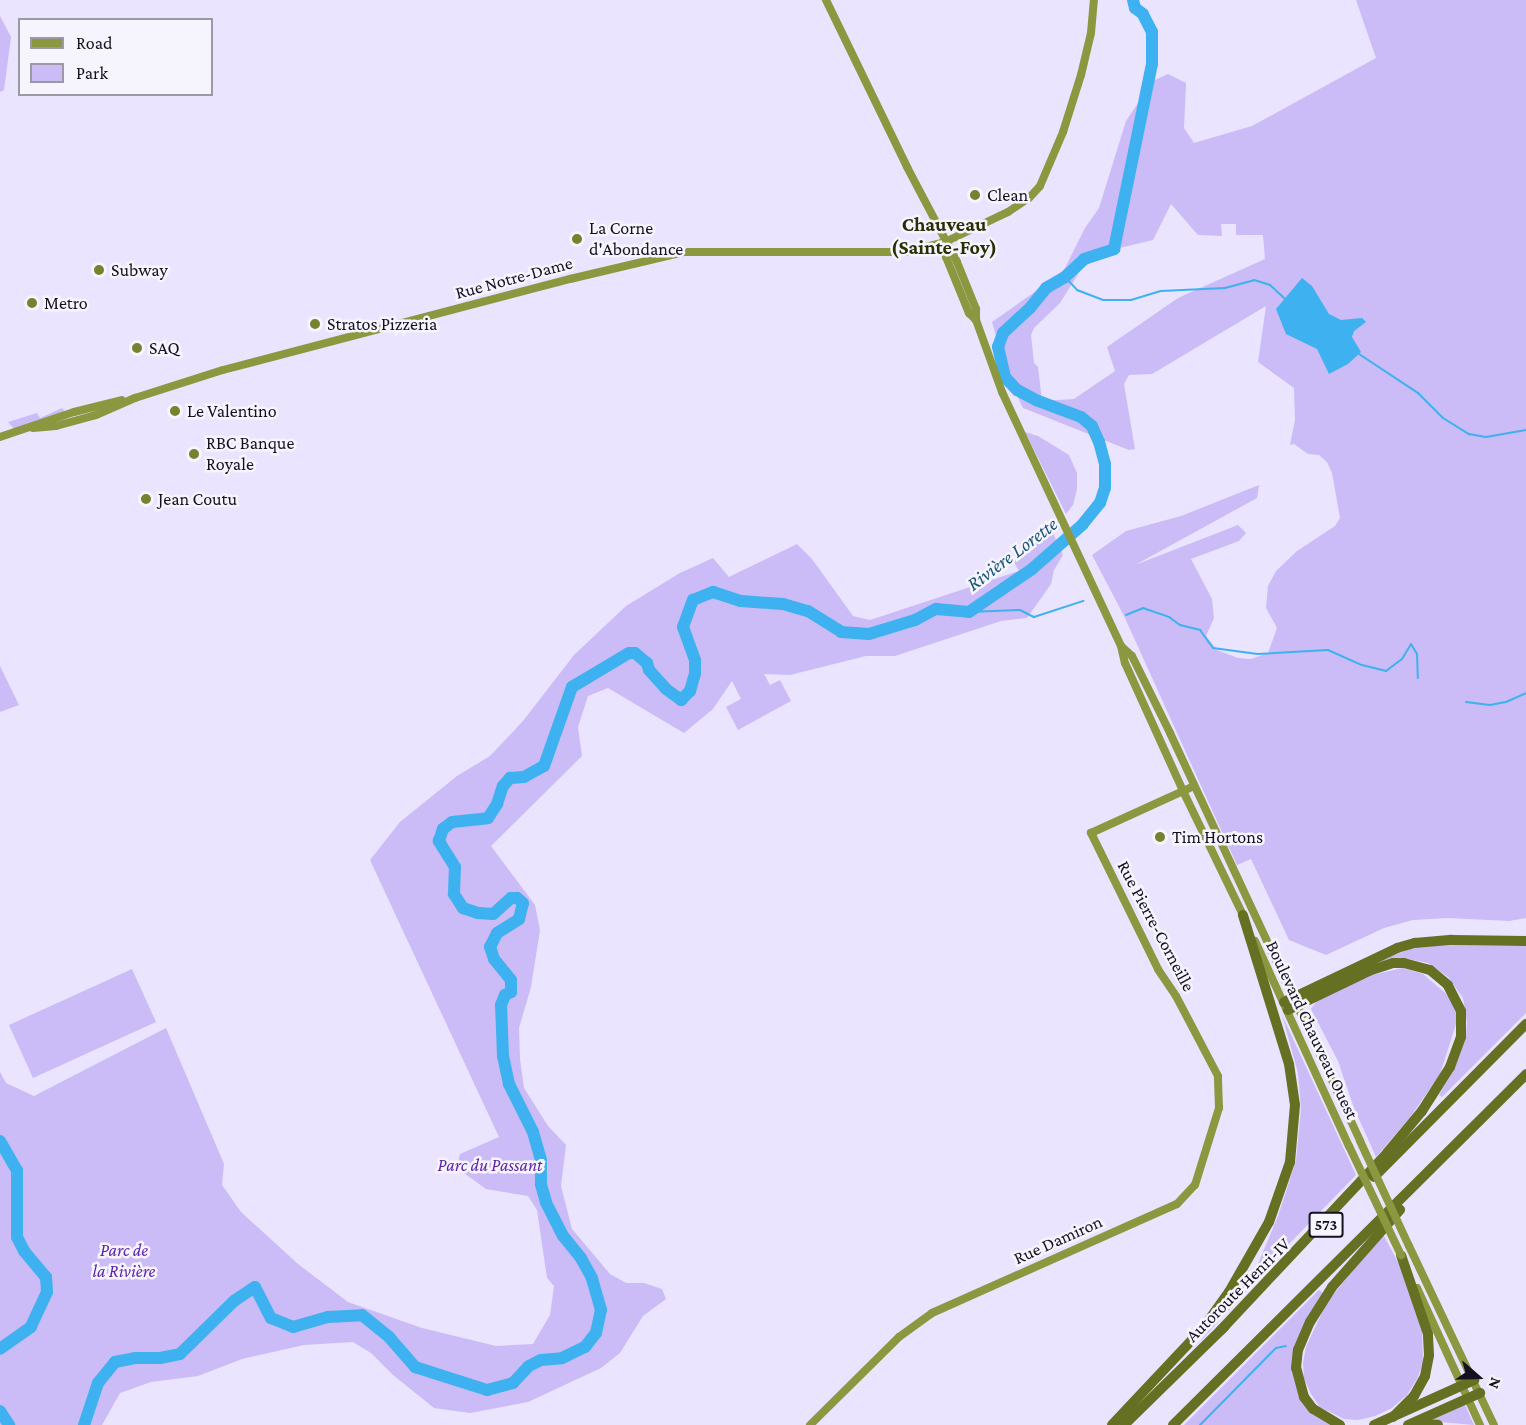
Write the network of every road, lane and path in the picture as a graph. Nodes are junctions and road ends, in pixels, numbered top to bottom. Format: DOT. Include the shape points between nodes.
graph roads {
  1 [pos="826,0"];
  2 [pos="1094,0"];
  3 [pos="945,242"];
  4 [pos="0,437"];
  5 [pos="1121,646"];
  6 [pos="1194,786"];
  7 [pos="1183,792"];
  8 [pos="1243,915"];
  9 [pos="1526,941"];
  10 [pos="1291,1004"];
  11 [pos="1526,1024"];
  12 [pos="1196,1033"];
  13 [pos="1526,1074"];
  14 [pos="1476,1125"];
  15 [pos="1401,1255"];
  16 [pos="1221,1330"];
  17 [pos="1468,1382"];
  18 [pos="1480,1393"];
  19 [pos="1469,1398"];
  20 [pos="1394,1417"];
  21 [pos="1409,1424"];
  22 [pos="810,1425"];
  23 [pos="1112,1425"];
  24 [pos="1124,1425"];
  25 [pos="1173,1425"];
  26 [pos="1340,1425"];
  27 [pos="1374,1425"];
  28 [pos="1438,1425"];
  29 [pos="1480,1425"];
  30 [pos="1494,1425"];
  1 -- 3 [label="main road, Boulevard Chauveau Ouest"];
  2 -- 3 [label="main road, Rue Notre-Dame" via="1081,75 1040,186 1008,212"];
  3 -- 4 [label="main road, Rue Notre-Dame" via="905,252 684,252 180,382 96,415"];
  3 -- 5 [label="main road, Boulevard Chauveau Ouest" via="976,309 976,320 1002,392"];
  5 -- 6 [label="main road, Boulevard Chauveau Ouest" via="1132,656"];
  5 -- 7 [label="main road, Boulevard Chauveau Ouest"];
  6 -- 7 [label="main road"];
  6 -- 10 [label="main road, Boulevard Chauveau Ouest"];
  7 -- 8 [label="main road, Boulevard Chauveau Ouest"];
  7 -- 12 [label="main road, Rue Pierre-Corneille" via="1091,833 1158,969"];
  8 -- 10 [label="main road, Boulevard Chauveau Ouest"];
  8 -- 23 [label="highway" via="1289,1064 1295,1114 1290,1162 1269,1222 1229,1292 1204,1327"];
  9 -- 10 [label="highway" via="1415,943 1397,948"];
  10 -- 15 [label="main road, Boulevard Chauveau Ouest, bridge" via="1349,1146"];
  10 -- 16 [label="highway" via="1393,963 1418,965 1441,977 1454,993 1461,1011 1461,1037 1450,1067 1422,1111"];
  10 -- 17 [label="main road, Boulevard Chauveau Ouest, bridge" via="1360,1141"];
  11 -- 16 [label="highway, Autoroute Henri-IV / 573"];
  12 -- 22 [label="main road, Rue Damiron" via="1218,1076 1220,1098 1202,1167 1186,1197 932,1313 899,1337"];
  13 -- 14 [label="highway, 573"];
  14 -- 25 [label="highway, 573"];
  14 -- 26 [label="highway" via="1353,1261 1317,1308 1307,1329 1298,1350 1299,1384 1312,1409"];
  15 -- 17 [label="main road, Boulevard Chauveau Ouest"];
  15 -- 20 [label="highway" via="1428,1334 1429,1355 1425,1376 1414,1396"];
  16 -- 24 [label="highway, Autoroute Henri-IV / 573"];
  17 -- 18 [label="main road, Boulevard Chauveau Ouest"];
  17 -- 19 [label="main road, Boulevard Chauveau Ouest"];
  17 -- 20 [label="highway"];
  18 -- 19 [label="highway"];
  18 -- 30 [label="main road, Boulevard Chauveau Ouest"];
  19 -- 21 [label="highway"];
  19 -- 29 [label="main road, Boulevard Chauveau Ouest"];
  20 -- 27 [label="highway"];
  21 -- 28 [label="highway"];
}
